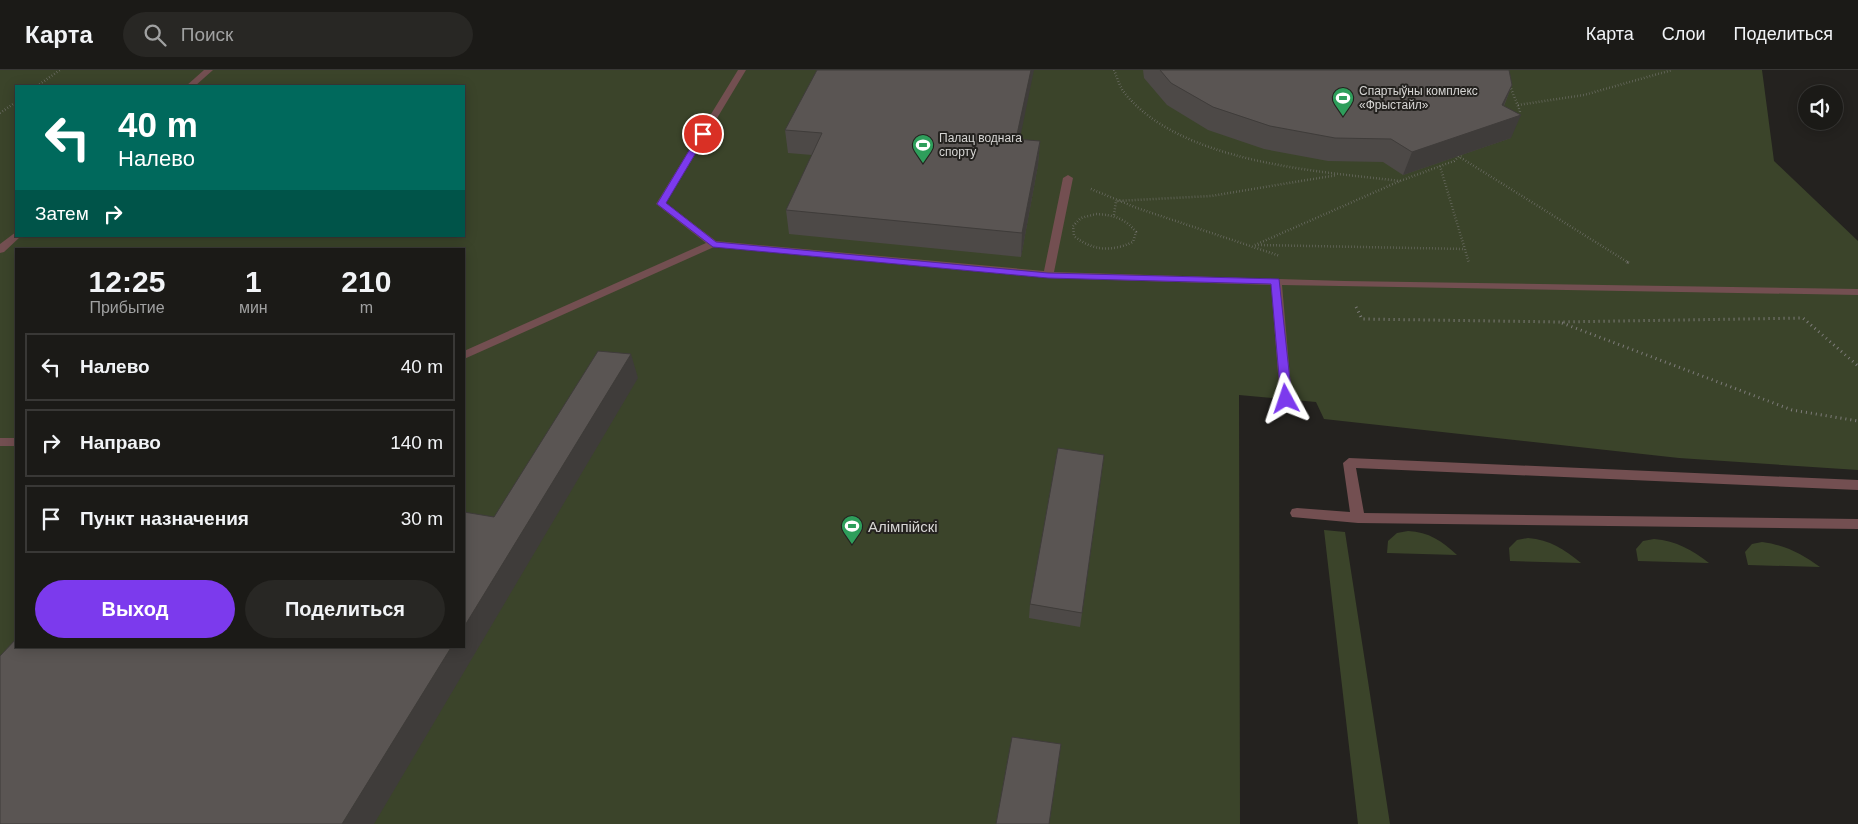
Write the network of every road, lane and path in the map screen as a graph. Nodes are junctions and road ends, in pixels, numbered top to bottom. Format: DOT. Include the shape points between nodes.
graph roads {
  1 [pos="60,70"];
  2 [pos="209,70"];
  3 [pos="742,70"];
  4 [pos="1114,70"];
  5 [pos="1672,70"];
  6 [pos="1509,82"];
  7 [pos="39,85"];
  8 [pos="191,85"];
  9 [pos="15,103"];
  10 [pos="1518,105"];
  11 [pos="0,113"];
  12 [pos="1517,120"];
  13 [pos="1466,153"];
  14 [pos="1458,156"];
  15 [pos="1440,166"];
  16 [pos="1342,174"];
  17 [pos="1068,178"];
  18 [pos="1400,181"];
  19 [pos="1116,202"];
  20 [pos="1114,215"];
  21 [pos="15,236"];
  22 [pos="713,244"];
  23 [pos="1254,245"];
  24 [pos="1465,249"];
  25 [pos="0,250"];
  26 [pos="1288,260"];
  27 [pos="1470,265"];
  28 [pos="1632,265"];
  29 [pos="1048,275"];
  30 [pos="1276,281"];
  31 [pos="1345,284"];
  32 [pos="1858,292"];
  33 [pos="1560,322"];
  34 [pos="465,356"];
  35 [pos="1858,366"];
  36 [pos="1286,399"];
  37 [pos="1858,421"];
  38 [pos="0,442"];
  39 [pos="15,442"];
  40 [pos="1858,484"];
  41 [pos="1297,513"];
  42 [pos="1358,518"];
  43 [pos="1858,524"];
  1 -- 7 [label="path"];
  2 -- 8 [label="lane"];
  3 -- 22 [label="lane" via="661,204"];
  4 -- 16 [label="path" via="1115,81 1144,114 1213,148 1288,168"];
  5 -- 10 [label="path" via="1584,95"];
  6 -- 10 [label="path"];
  9 -- 11 [label="path"];
  10 -- 12 [label="path"];
  13 -- 14 [label="path"];
  14 -- 15 [label="path"];
  14 -- 28 [label="path"];
  15 -- 18 [label="path"];
  15 -- 24 [label="path"];
  16 -- 18 [label="path"];
  16 -- 19 [label="path" via="1211,196"];
  17 -- 19 [label="path"];
  17 -- 29 [label="lane"];
  18 -- 23 [label="path"];
  19 -- 20 [label="path"];
  19 -- 23 [label="path"];
  20 -- 20 [label="path" via="1096,214 1081,218 1072,226 1074,236 1084,245 1101,250 1120,249 1133,242 1136,232 1129,222"];
  21 -- 25 [label="lane"];
  22 -- 29 [label="lane"];
  22 -- 34 [label="lane"];
  23 -- 24 [label="path"];
  23 -- 26 [label="path"];
  24 -- 27 [label="path"];
  29 -- 30 [label="lane"];
  30 -- 31 [label="lane"];
  30 -- 36 [label="lane"];
  31 -- 32 [label="lane"];
  31 -- 33 [label="path" via="1362,319"];
  33 -- 35 [label="path" via="1803,318"];
  33 -- 37 [label="path" via="1792,410"];
  38 -- 39 [label="lane"];
  40 -- 42 [label="lane" via="1349,463"];
  41 -- 42 [label="lane"];
  42 -- 43 [label="lane"];
}
